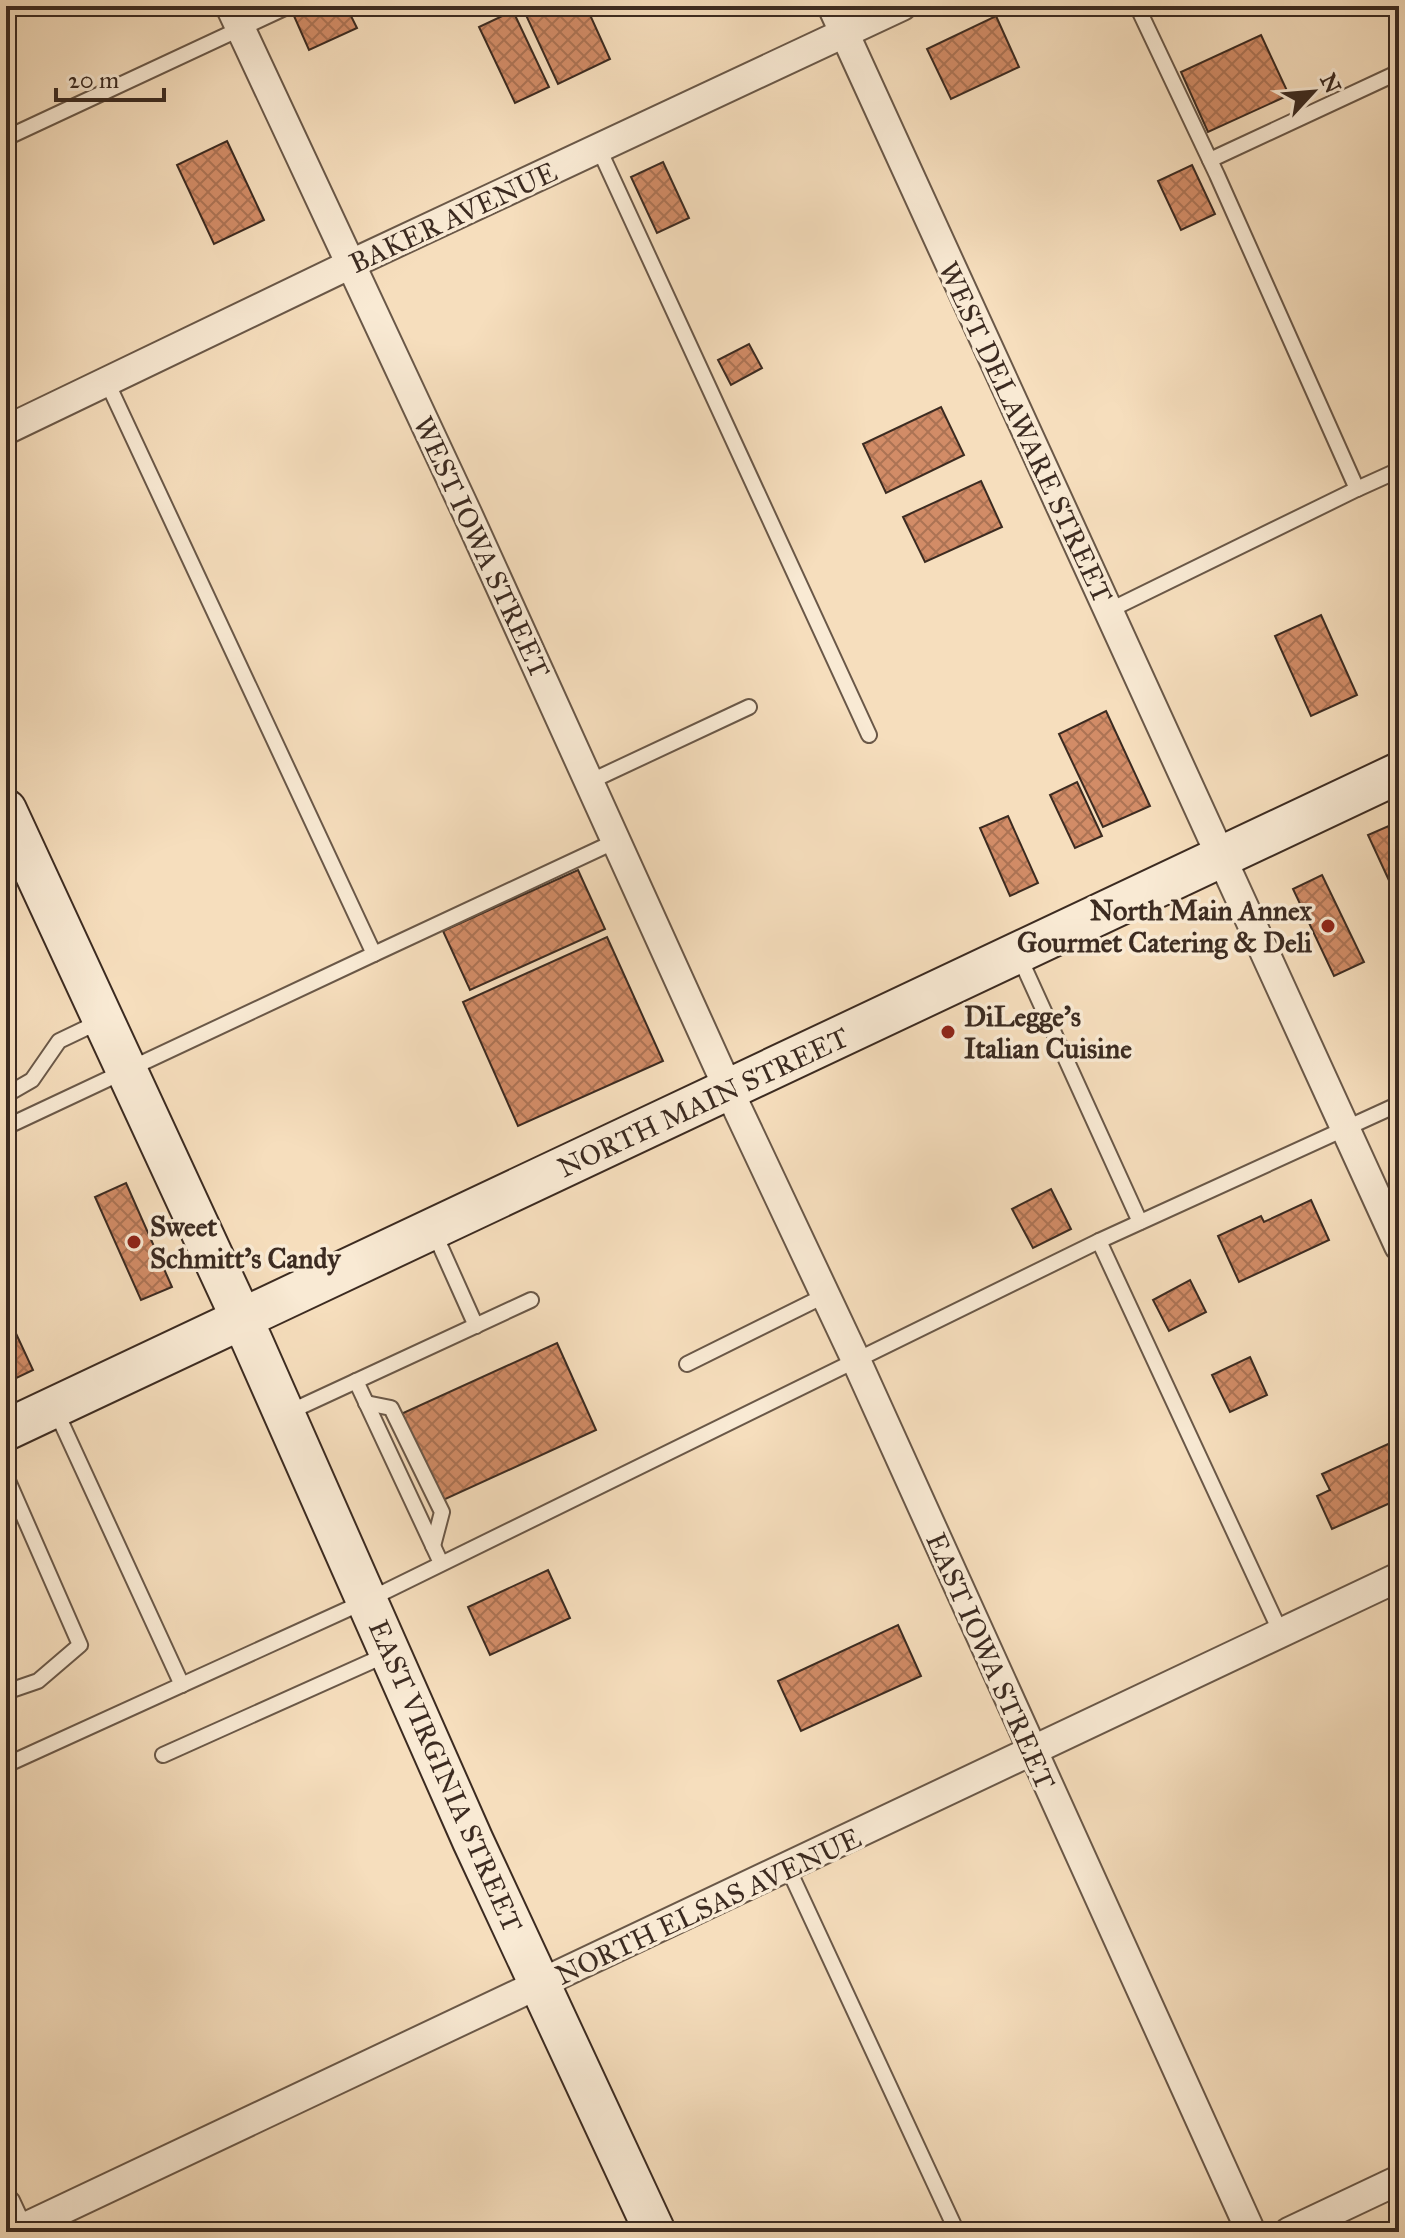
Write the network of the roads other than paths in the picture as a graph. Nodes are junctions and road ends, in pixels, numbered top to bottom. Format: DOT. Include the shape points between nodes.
graph roads {
  1 [pos="289,6"];
  2 [pos="832,6"];
  3 [pos="902,6"];
  4 [pos="1137,6"];
  5 [pos="235,18"];
  6 [pos="844,34"];
  7 [pos="1399,72"];
  8 [pos="6,138"];
  9 [pos="599,149"];
  10 [pos="1210,160"];
  11 [pos="351,264"];
  12 [pos="107,382"];
  13 [pos="6,430"];
  14 [pos="1399,470"];
  15 [pos="1357,489"];
  16 [pos="1108,611"];
  17 [pos="749,707"];
  18 [pos="869,735"];
  19 [pos="1399,773"];
  20 [pos="589,782"];
  21 [pos="6,810"];
  22 [pos="616,841"];
  23 [pos="1221,857"];
  24 [pos="374,954"];
  25 [pos="1017,954"];
  26 [pos="103,1020"];
  27 [pos="126,1070"];
  28 [pos="730,1091"];
  29 [pos="6,1095"];
  30 [pos="1399,1104"];
  31 [pos="6,1127"];
  32 [pos="1346,1129"];
  33 [pos="1140,1222"];
  34 [pos="432,1229"];
  35 [pos="1099,1241"];
  36 [pos="1399,1246"];
  37 [pos="826,1295"];
  38 [pos="531,1300"];
  39 [pos="242,1319"];
  40 [pos="476,1326"];
  41 [pos="855,1358"];
  42 [pos="687,1364"];
  43 [pos="356,1381"];
  44 [pos="366,1403"];
  45 [pos="54,1408"];
  46 [pos="285,1414"];
  47 [pos="6,1430"];
  48 [pos="6,1476"];
  49 [pos="433,1546"];
  50 [pos="441,1563"];
  51 [pos="1399,1577"];
  52 [pos="368,1600"];
  53 [pos="1281,1633"];
  54 [pos="392,1652"];
  55 [pos="182,1685"];
  56 [pos="6,1692"];
  57 [pos="1032,1753"];
  58 [pos="163,1755"];
  59 [pos="6,1765"];
  60 [pos="788,1868"];
  61 [pos="540,1985"];
  62 [pos="1399,2180"];
  63 [pos="6,2204"];
  64 [pos="17,2231"];
  65 [pos="655,2232"];
  66 [pos="957,2232"];
  67 [pos="1251,2232"];
  68 [pos="1289,2232"];
  1 -- 5 [label="lane"];
  2 -- 6 [label="street, WEST DELAWARE STREET"];
  3 -- 6 [label="street, BAKER AVENUE"];
  4 -- 10 [label="lane"];
  5 -- 8 [label="lane"];
  5 -- 11 [label="street, WEST IOWA STREET"];
  6 -- 9 [label="street, BAKER AVENUE"];
  6 -- 16 [label="street, WEST DELAWARE STREET"];
  7 -- 10 [label="lane"];
  9 -- 11 [label="street, BAKER AVENUE"];
  9 -- 18 [label="lane"];
  10 -- 15 [label="lane"];
  11 -- 12 [label="street, BAKER AVENUE"];
  11 -- 20 [label="street, WEST IOWA STREET"];
  12 -- 13 [label="street, BAKER AVENUE"];
  12 -- 24 [label="lane"];
  14 -- 15 [label="lane"];
  15 -- 16 [label="lane"];
  16 -- 23 [label="street, WEST DELAWARE STREET"];
  17 -- 20 [label="lane"];
  19 -- 23 [label="street, NORTH MAIN STREET"];
  20 -- 22 [label="street, WEST IOWA STREET"];
  21 -- 26 [label="street, EAST VIRGINIA STREET"];
  22 -- 24 [label="lane"];
  22 -- 28 [label="street, WEST IOWA STREET"];
  23 -- 25 [label="street, NORTH MAIN STREET"];
  23 -- 32 [label="street, WEST DELAWARE STREET"];
  24 -- 27 [label="lane"];
  25 -- 28 [label="street, NORTH MAIN STREET"];
  25 -- 33 [label="lane"];
  26 -- 27 [label="street, EAST VIRGINIA STREET"];
  26 -- 29 [label="lane" via="59,1041 32,1080"];
  27 -- 31 [label="lane"];
  27 -- 39 [label="street, EAST VIRGINIA STREET"];
  28 -- 34 [label="street, NORTH MAIN STREET"];
  28 -- 37 [label="street, EAST IOWA STREET"];
  30 -- 32 [label="lane"];
  32 -- 33 [label="lane"];
  32 -- 36 [label="street, WEST DELAWARE STREET"];
  33 -- 35 [label="lane"];
  34 -- 39 [label="street, NORTH MAIN STREET"];
  34 -- 40 [label="lane"];
  35 -- 41 [label="lane"];
  35 -- 53 [label="lane"];
  37 -- 41 [label="street, EAST IOWA STREET"];
  37 -- 42 [label="lane"];
  38 -- 40 [label="lane"];
  39 -- 45 [label="street, NORTH MAIN STREET"];
  39 -- 46 [label="street, EAST VIRGINIA STREET"];
  40 -- 43 [label="lane"];
  41 -- 50 [label="lane"];
  41 -- 57 [label="street, EAST IOWA STREET"];
  43 -- 44 [label="lane"];
  43 -- 46 [label="lane"];
  44 -- 49 [label="lane"];
  44 -- 49 [label="lane" via="391,1408 442,1512"];
  45 -- 47 [label="street, NORTH MAIN STREET"];
  45 -- 55 [label="lane"];
  46 -- 52 [label="street, EAST VIRGINIA STREET"];
  48 -- 56 [label="lane" via="80,1645 38,1681"];
  49 -- 50 [label="lane"];
  50 -- 52 [label="lane"];
  51 -- 53 [label="street, NORTH ELSAS AVENUE"];
  52 -- 54 [label="street, EAST VIRGINIA STREET"];
  52 -- 55 [label="lane"];
  53 -- 57 [label="street, NORTH ELSAS AVENUE"];
  54 -- 58 [label="lane"];
  54 -- 61 [label="street, EAST VIRGINIA STREET"];
  55 -- 59 [label="lane"];
  57 -- 60 [label="street, NORTH ELSAS AVENUE"];
  57 -- 67 [label="street, EAST IOWA STREET"];
  60 -- 61 [label="street, NORTH ELSAS AVENUE"];
  60 -- 66 [label="lane"];
  61 -- 64 [label="street, NORTH ELSAS AVENUE"];
  61 -- 65 [label="street, EAST VIRGINIA STREET"];
  62 -- 68 [label="street"];
  63 -- 64 [label="street"];
}
